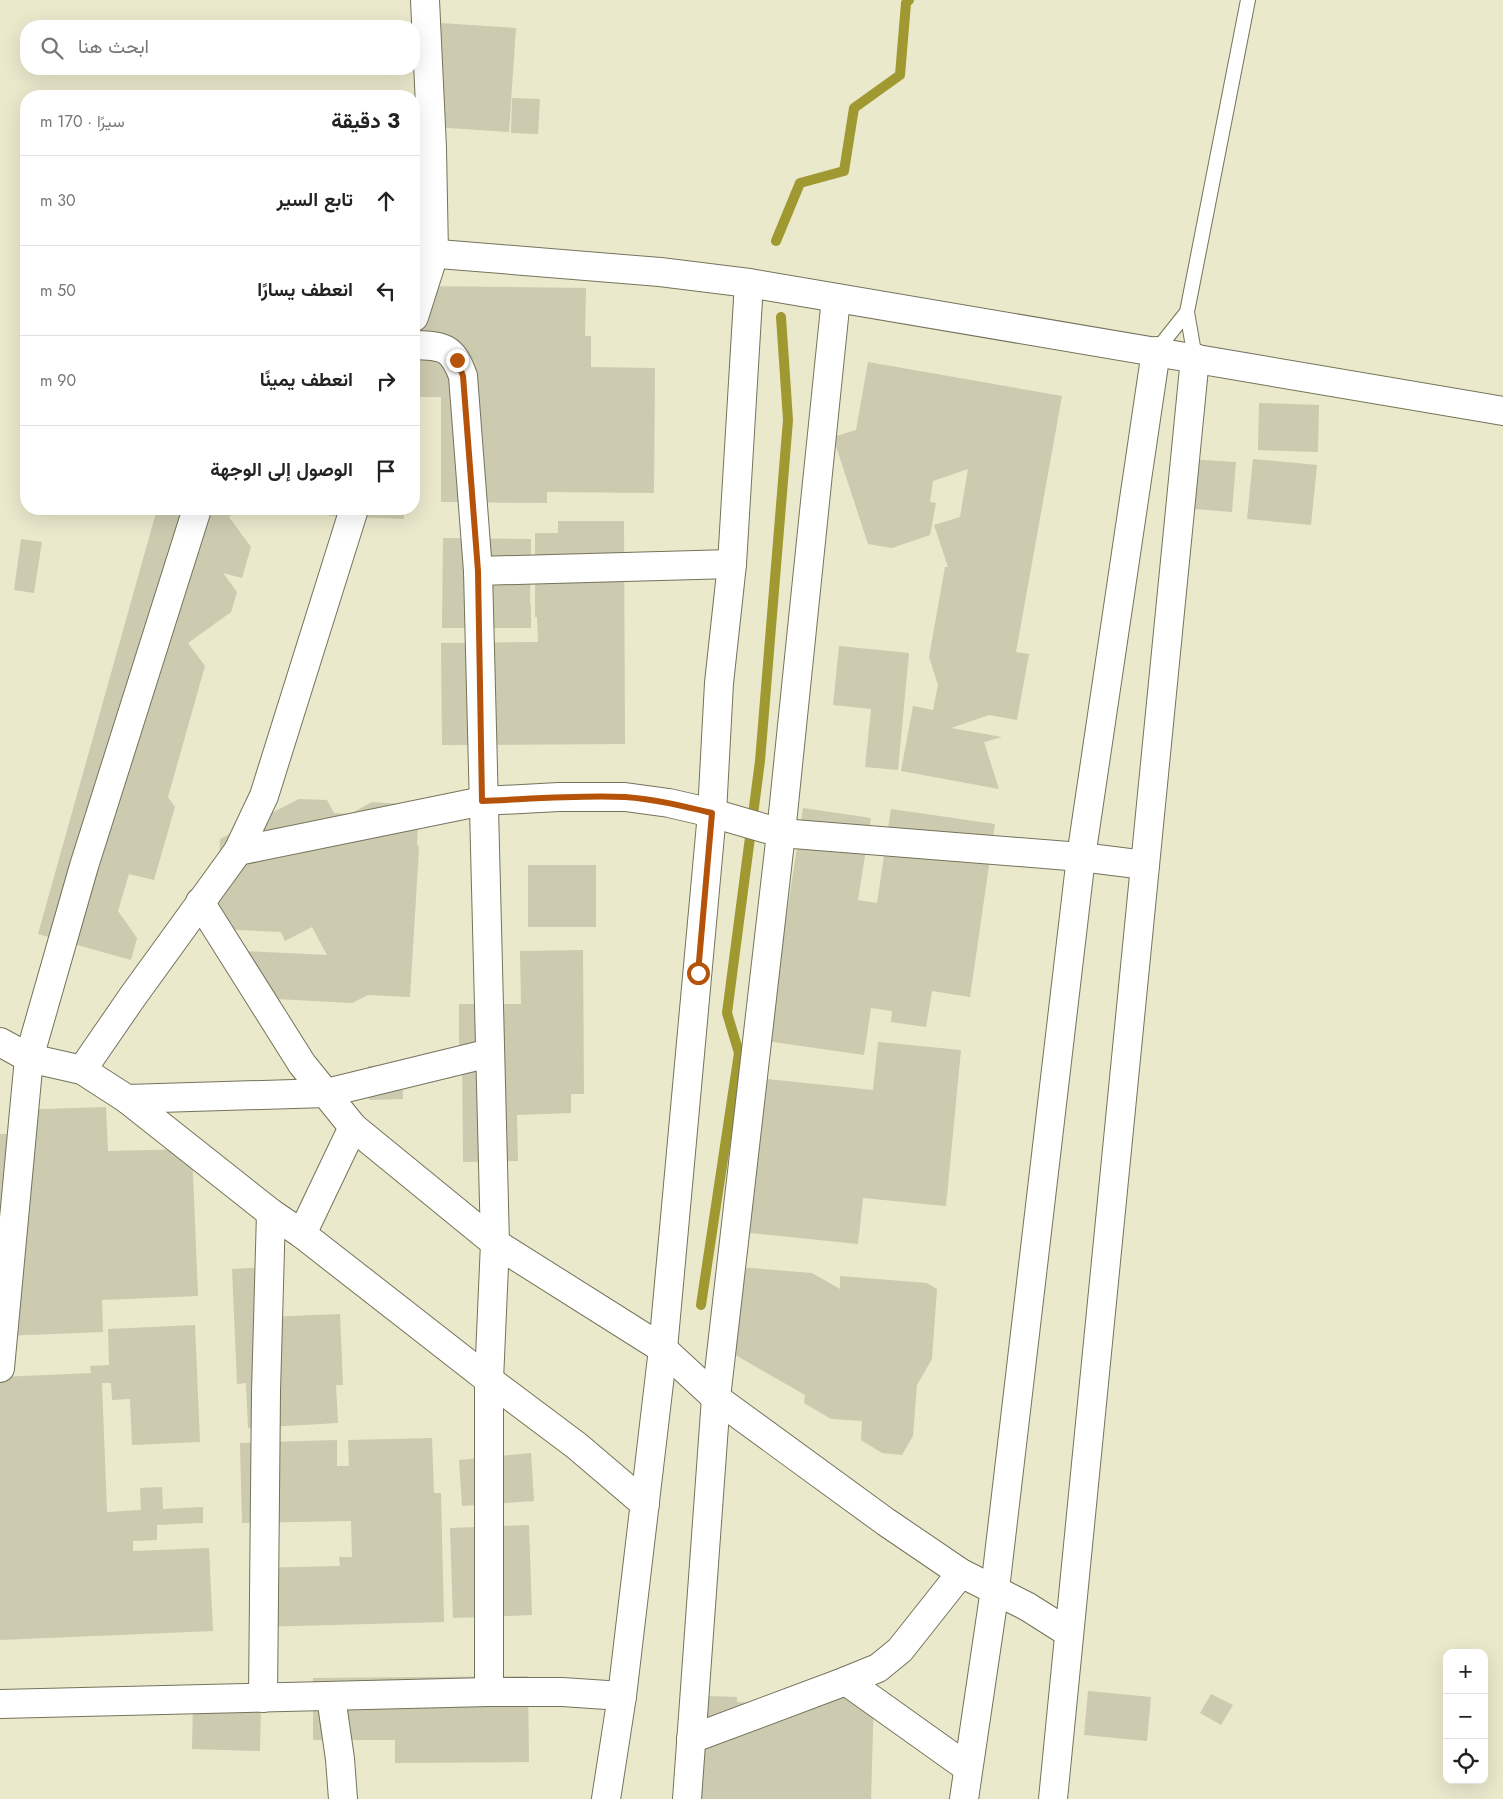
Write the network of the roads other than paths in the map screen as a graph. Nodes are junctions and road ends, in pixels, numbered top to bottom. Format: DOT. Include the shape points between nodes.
graph roads {
  1 [pos="425,0"];
  2 [pos="1248,0"];
  3 [pos="424,253"];
  4 [pos="420,279"];
  5 [pos="749,283"];
  6 [pos="836,298"];
  7 [pos="1187,312"];
  8 [pos="420,345"];
  9 [pos="1156,351"];
  10 [pos="1195,358"];
  11 [pos="1503,411"];
  12 [pos="195,515"];
  13 [pos="352,515"];
  14 [pos="732,564"];
  15 [pos="478,571"];
  16 [pos="482,801"];
  17 [pos="712,813"];
  18 [pos="781,833"];
  19 [pos="238,851"];
  20 [pos="1081,857"];
  21 [pos="1144,864"];
  22 [pos="200,902"];
  23 [pos="0,1042"];
  24 [pos="490,1054"];
  25 [pos="29,1058"];
  26 [pos="82,1070"];
  27 [pos="326,1093"];
  28 [pos="127,1099"];
  29 [pos="353,1127"];
  30 [pos="271,1213"];
  31 [pos="302,1234"];
  32 [pos="495,1243"];
  33 [pos="664,1349"];
  34 [pos="0,1368"];
  35 [pos="489,1380"];
  36 [pos="716,1398"];
  37 [pos="645,1504"];
  38 [pos="961,1573"];
  39 [pos="995,1589"];
  40 [pos="1069,1632"];
  41 [pos="846,1681"];
  42 [pos="489,1692"];
  43 [pos="622,1696"];
  44 [pos="331,1697"];
  45 [pos="263,1698"];
  46 [pos="0,1704"];
  47 [pos="690,1739"];
  48 [pos="968,1768"];
  49 [pos="343,1799"];
  50 [pos="606,1799"];
  51 [pos="687,1799"];
  52 [pos="964,1799"];
  53 [pos="1052,1799"];
  1 -- 3 [label="street" via="432,148"];
  2 -- 7 [label="lane"];
  3 -- 4 [label="street"];
  3 -- 5 [label="street" via="660,272"];
  5 -- 6 [label="street"];
  5 -- 14 [label="street"];
  6 -- 9 [label="street"];
  6 -- 18 [label="street"];
  7 -- 9 [label="lane"];
  7 -- 10 [label="lane"];
  8 -- 15 [label="street" via="438,346 448,351 457,360 463,376"];
  9 -- 10 [label="street"];
  9 -- 20 [label="street"];
  10 -- 11 [label="street"];
  10 -- 21 [label="street"];
  12 -- 25 [label="street" via="84,866"];
  13 -- 19 [label="street" via="264,796"];
  14 -- 15 [label="street"];
  14 -- 17 [label="street" via="719,683"];
  15 -- 16 [label="street"];
  16 -- 17 [label="street" via="625,797"];
  16 -- 19 [label="street"];
  16 -- 24 [label="street"];
  17 -- 18 [label="street"];
  17 -- 33 [label="street"];
  18 -- 20 [label="street"];
  18 -- 36 [label="street"];
  19 -- 22 [label="street"];
  20 -- 21 [label="street"];
  20 -- 39 [label="street"];
  21 -- 40 [label="street"];
  22 -- 26 [label="street"];
  22 -- 27 [label="street" via="302,1064"];
  23 -- 25 [label="street"];
  24 -- 27 [label="street"];
  24 -- 32 [label="street"];
  25 -- 26 [label="street"];
  25 -- 34 [label="street"];
  26 -- 28 [label="street"];
  27 -- 28 [label="street"];
  27 -- 29 [label="street"];
  28 -- 30 [label="street"];
  29 -- 31 [label="street"];
  29 -- 32 [label="street"];
  30 -- 31 [label="street"];
  30 -- 45 [label="street"];
  31 -- 35 [label="street"];
  32 -- 33 [label="street"];
  32 -- 35 [label="street"];
  33 -- 36 [label="street"];
  33 -- 37 [label="street"];
  35 -- 37 [label="street" via="577,1446"];
  35 -- 42 [label="street"];
  36 -- 38 [label="street"];
  36 -- 47 [label="street"];
  37 -- 43 [label="street"];
  38 -- 39 [label="street"];
  38 -- 41 [label="street" via="900,1650 878,1668"];
  39 -- 40 [label="street"];
  39 -- 48 [label="street"];
  40 -- 53 [label="street"];
  41 -- 47 [label="street"];
  41 -- 48 [label="street"];
  42 -- 43 [label="street"];
  42 -- 44 [label="street"];
  43 -- 50 [label="street"];
  44 -- 45 [label="street"];
  44 -- 49 [label="street"];
  45 -- 46 [label="street"];
  47 -- 51 [label="street"];
  48 -- 52 [label="street"];
}
